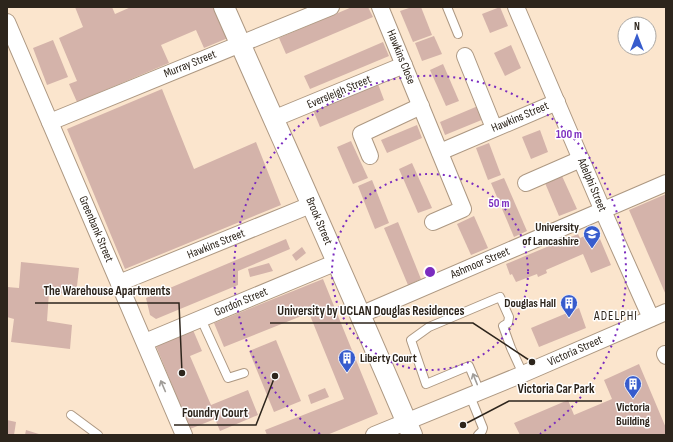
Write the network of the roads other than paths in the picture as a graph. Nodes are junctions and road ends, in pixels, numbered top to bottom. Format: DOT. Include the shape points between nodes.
graph roads {
  1 [pos="224,7"];
  2 [pos="331,7"];
  3 [pos="380,7"];
  4 [pos="447,7"];
  5 [pos="516,7"];
  6 [pos="7,22"];
  7 [pos="458,34"];
  8 [pos="240,44"];
  9 [pos="465,56"];
  10 [pos="404,65"];
  11 [pos="557,102"];
  12 [pos="421,106"];
  13 [pos="273,119"];
  14 [pos="50,122"];
  15 [pos="494,128"];
  16 [pos="440,152"];
  17 [pos="370,156"];
  18 [pos="581,160"];
  19 [pos="526,183"];
  20 [pos="666,183"];
  21 [pos="313,204"];
  22 [pos="603,210"];
  23 [pos="433,222"];
  24 [pos="337,262"];
  25 [pos="119,283"];
  26 [pos="666,312"];
  27 [pos="360,314"];
  28 [pos="651,318"];
  29 [pos="201,319"];
  30 [pos="144,342"];
  31 [pos="244,373"];
  32 [pos="524,374"];
  33 [pos="475,394"];
  34 [pos="71,415"];
  35 [pos="409,429"];
  36 [pos="98,435"];
  37 [pos="184,435"];
  38 [pos="374,435"];
  39 [pos="478,435"];
  1 -- 8 [label="street, Brook Street"];
  2 -- 8 [label="street, Murray Street"];
  3 -- 10 [label="street, Hawkins Close"];
  4 -- 7 [label="lane"];
  5 -- 11 [label="street, Adelphi Street"];
  6 -- 14 [label="street, Greenbank Street"];
  8 -- 13 [label="street, Brook Street"];
  8 -- 14 [label="street, Murray Street"];
  9 -- 15 [label="street"];
  10 -- 12 [label="street, Hawkins Close"];
  10 -- 13 [label="street, Eversleigh Street"];
  11 -- 15 [label="street, Hawkins Street"];
  11 -- 18 [label="street, Adelphi Street"];
  12 -- 16 [label="street, Hawkins Close"];
  12 -- 17 [label="street" via="361,134"];
  13 -- 21 [label="street, Brook Street"];
  14 -- 25 [label="street, Greenbank Street"];
  15 -- 16 [label="street, Hawkins Street"];
  16 -- 23 [label="street" via="463,209"];
  18 -- 19 [label="street"];
  18 -- 22 [label="street, Adelphi Street"];
  20 -- 22 [label="street, Ashmoor Street"];
  21 -- 24 [label="street, Brook Street"];
  21 -- 25 [label="street, Hawkins Street"];
  22 -- 27 [label="street, Ashmoor Street"];
  22 -- 28 [label="street, Adelphi Street"];
  24 -- 27 [label="street, Brook Street"];
  24 -- 29 [label="street, Gordon Street"];
  25 -- 30 [label="street, Greenbank Street"];
  26 -- 28 [label="street, Victoria Street"];
  27 -- 35 [label="street, Brook Street"];
  28 -- 32 [label="street, Victoria Street"];
  29 -- 30 [label="street, Gordon Street"];
  29 -- 31 [label="lane" via="228,378"];
  37 -- 30 [label="street, Greenbank Street, one-way"];
  32 -- 33 [label="street, Victoria Street"];
  33 -- 32 [label="lane, one-way" via="470,366 426,384 411,340 429,326 500,297 509,317 508,323 503,326"];
  33 -- 35 [label="street, Victoria Street"];
  33 -- 39 [label="lane" via="483,428"];
  34 -- 36 [label="lane"];
  35 -- 38 [label="street, Victoria Street"];
}
